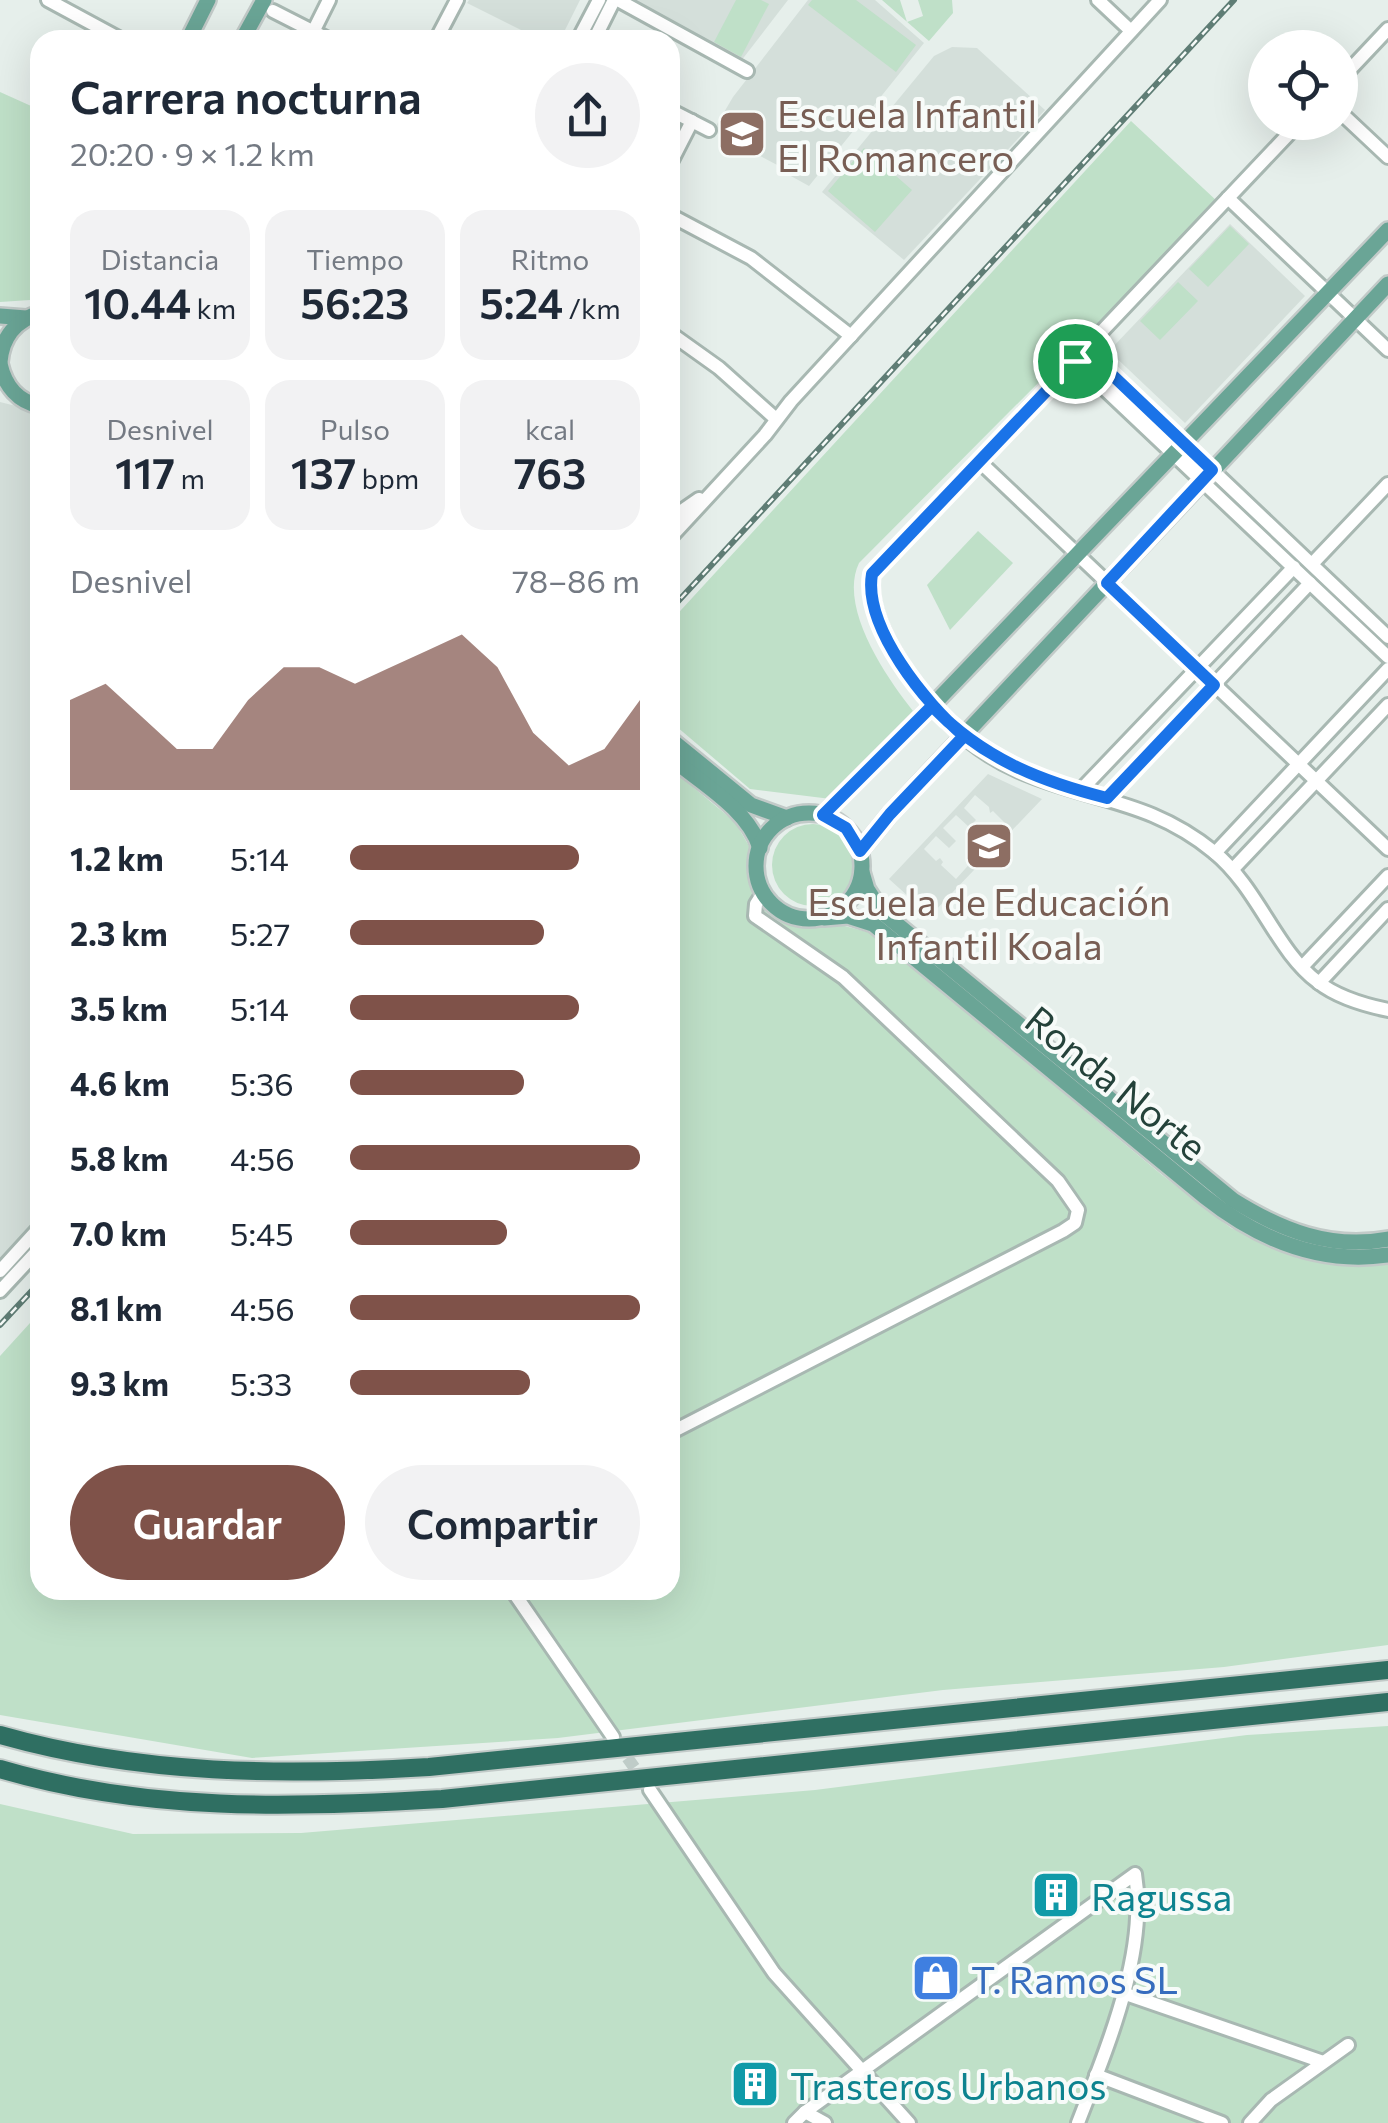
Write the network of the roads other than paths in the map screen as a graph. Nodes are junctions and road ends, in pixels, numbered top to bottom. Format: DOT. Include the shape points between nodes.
graph roads {
  1 [pos="48,0"];
  2 [pos="208,0"];
  3 [pos="329,0"];
  4 [pos="457,0"];
  5 [pos="599,0"];
  6 [pos="616,0"];
  7 [pos="1098,0"];
  8 [pos="1160,0"];
  9 [pos="269,6"];
  10 [pos="1388,29"];
  11 [pos="104,30"];
  12 [pos="193,30"];
  13 [pos="250,30"];
  14 [pos="303,30"];
  15 [pos="314,30"];
  16 [pos="441,30"];
  17 [pos="583,30"];
  18 [pos="600,30"];
  19 [pos="671,30"];
  20 [pos="1131,31"];
  21 [pos="680,35"];
  22 [pos="1358,61"];
  23 [pos="747,71"];
  24 [pos="680,115"];
  25 [pos="692,121"];
  26 [pos="1358,129"];
  27 [pos="710,130"];
  28 [pos="1283,140"];
  29 [pos="680,144"];
  30 [pos="1388,157"];
  31 [pos="1228,198"];
  32 [pos="680,220"];
  33 [pos="1388,230"];
  34 [pos="1388,284"];
  35 [pos="1328,294"];
  36 [pos="30,314"];
  37 [pos="0,316"];
  38 [pos="30,318"];
  39 [pos="1355,318"];
  40 [pos="851,336"];
  41 [pos="680,340"];
  42 [pos="1086,350"];
  43 [pos="1388,350"];
  44 [pos="1075,361"];
  45 [pos="0,363"];
  46 [pos="30,403"];
  47 [pos="776,419"];
  48 [pos="1179,449"];
  49 [pos="980,462"];
  50 [pos="1207,476"];
  51 [pos="721,483"];
  52 [pos="1388,484"];
  53 [pos="680,513"];
  54 [pos="680,527"];
  55 [pos="1078,555"];
  56 [pos="1312,564"];
  57 [pos="1294,567"];
  58 [pos="1107,583"];
  59 [pos="1310,583"];
  60 [pos="1388,638"];
  61 [pos="1388,657"];
  62 [pos="1198,668"];
  63 [pos="1388,669"];
  64 [pos="1214,685"];
  65 [pos="1388,705"];
  66 [pos="932,706"];
  67 [pos="964,736"];
  68 [pos="680,746"];
  69 [pos="680,765"];
  70 [pos="1299,765"];
  71 [pos="1316,782"];
  72 [pos="1080,791"];
  73 [pos="1107,798"];
  74 [pos="823,815"];
  75 [pos="787,818"];
  76 [pos="760,848"];
  77 [pos="1388,849"];
  78 [pos="860,851"];
  79 [pos="1215,853"];
  80 [pos="1232,869"];
  81 [pos="862,872"];
  82 [pos="1388,876"];
  83 [pos="764,893"];
  84 [pos="1388,910"];
  85 [pos="824,918"];
  86 [pos="1302,967"];
  87 [pos="1319,983"];
  88 [pos="1388,1010"];
  89 [pos="30,1238"];
  90 [pos="1388,1240"];
  91 [pos="1388,1255"];
  92 [pos="30,1259"];
  93 [pos="0,1272"];
  94 [pos="0,1292"];
  95 [pos="680,1428"];
  96 [pos="519,1600"];
  97 [pos="1388,1670"];
  98 [pos="1388,1702"];
  99 [pos="0,1735"];
  100 [pos="613,1736"];
  101 [pos="0,1769"];
  102 [pos="650,1790"];
  103 [pos="1123,1992"];
  104 [pos="1348,2044"];
  105 [pos="1323,2062"];
  106 [pos="862,2072"];
  107 [pos="1096,2075"];
  108 [pos="805,2112"];
  109 [pos="794,2123"];
  110 [pos="825,2123"];
  111 [pos="909,2123"];
  112 [pos="1078,2123"];
  113 [pos="1222,2123"];
  114 [pos="1250,2123"];
  1 -- 11 [label="street"];
  2 -- 12 [label="main road"];
  3 -- 15 [label="street"];
  4 -- 16 [label="street"];
  5 -- 17 [label="street"];
  6 -- 18 [label="street"];
  6 -- 19 [label="street"];
  7 -- 20 [label="street"];
  8 -- 20 [label="street"];
  9 -- 13 [label="main road"];
  9 -- 14 [label="street"];
  10 -- 22 [label="street"];
  20 -- 40 [label="street"];
  21 -- 23 [label="street"];
  24 -- 25 [label="street"];
  25 -- 27 [label="street"];
  25 -- 29 [label="street"];
  26 -- 30 [label="street"];
  28 -- 31 [label="street"];
  31 -- 35 [label="street"];
  31 -- 42 [label="street"];
  32 -- 40 [label="street" via="748,256"];
  33 -- 35 [label="main road"];
  34 -- 39 [label="main road"];
  35 -- 39 [label="street"];
  35 -- 48 [label="main road"];
  36 -- 37 [label="main road"];
  38 -- 45 [label="main road" via="8,334"];
  39 -- 43 [label="street"];
  39 -- 50 [label="main road"];
  40 -- 47 [label="street"];
  41 -- 47 [label="street"];
  42 -- 44 [label="street"];
  42 -- 48 [label="street"];
  44 -- 48 [label="street"];
  44 -- 49 [label="street"];
  45 -- 46 [label="main road" via="12,390"];
  47 -- 51 [label="street"];
  48 -- 50 [label="street"];
  48 -- 55 [label="main road"];
  49 -- 55 [label="street"];
  49 -- 66 [label="street" via="872,574 870,589 887,640"];
  50 -- 56 [label="street"];
  50 -- 57 [label="street"];
  50 -- 58 [label="main road"];
  51 -- 53 [label="street"];
  51 -- 54 [label="street"];
  52 -- 56 [label="street"];
  55 -- 58 [label="street"];
  55 -- 66 [label="main road"];
  56 -- 60 [label="street"];
  57 -- 59 [label="street"];
  57 -- 62 [label="street"];
  58 -- 62 [label="street"];
  58 -- 67 [label="main road"];
  59 -- 61 [label="street"];
  59 -- 64 [label="street"];
  62 -- 64 [label="street"];
  62 -- 72 [label="street"];
  63 -- 70 [label="street"];
  64 -- 70 [label="street"];
  64 -- 73 [label="street"];
  65 -- 71 [label="street"];
  66 -- 67 [label="street"];
  66 -- 74 [label="main road"];
  67 -- 72 [label="street" via="1020,772"];
  67 -- 78 [label="main road"];
  68 -- 75 [label="main road" via="751,805"];
  69 -- 76 [label="main road" via="739,814"];
  70 -- 71 [label="street"];
  70 -- 79 [label="street"];
  71 -- 77 [label="street"];
  71 -- 80 [label="street"];
  72 -- 73 [label="street"];
  73 -- 79 [label="street" via="1177,825"];
  74 -- 75 [label="main road"];
  74 -- 78 [label="main road" via="846,828"];
  75 -- 76 [label="main road"];
  76 -- 83 [label="main road" via="756,872"];
  78 -- 81 [label="main road, Ronda Norte"];
  79 -- 80 [label="street"];
  80 -- 86 [label="street"];
  81 -- 85 [label="main road" via="850,900"];
  81 -- 90 [label="main road, Ronda Norte" via="882,912 1233,1200 1306,1236"];
  82 -- 86 [label="street"];
  83 -- 85 [label="main road, Ronda Norte" via="790,916"];
  83 -- 95 [label="street" via="756,916 845,979 1035,1159 1078,1210 1075,1223 1063,1231"];
  84 -- 87 [label="street"];
  85 -- 91 [label="main road, Ronda Norte" via="873,924 1248,1227 1323,1255"];
  86 -- 87 [label="street"];
  87 -- 88 [label="street"];
  89 -- 93 [label="street"];
  92 -- 94 [label="street"];
  96 -- 100 [label="street"];
  97 -- 99 [label="highway" via="323,1774 120,1760"];
  98 -- 101 [label="highway" via="442,1799 308,1807 170,1800"];
  102 -- 106 [label="street" via="774,1973"];
  103 -- 105 [label="street"];
  103 -- 106 [label="street" via="1140,1903 1135,1874"];
  103 -- 107 [label="street"];
  104 -- 105 [label="street"];
  105 -- 114 [label="street"];
  106 -- 108 [label="street"];
  106 -- 111 [label="street"];
  107 -- 112 [label="street"];
  107 -- 113 [label="street"];
  108 -- 109 [label="street"];
  108 -- 110 [label="street"];
}
